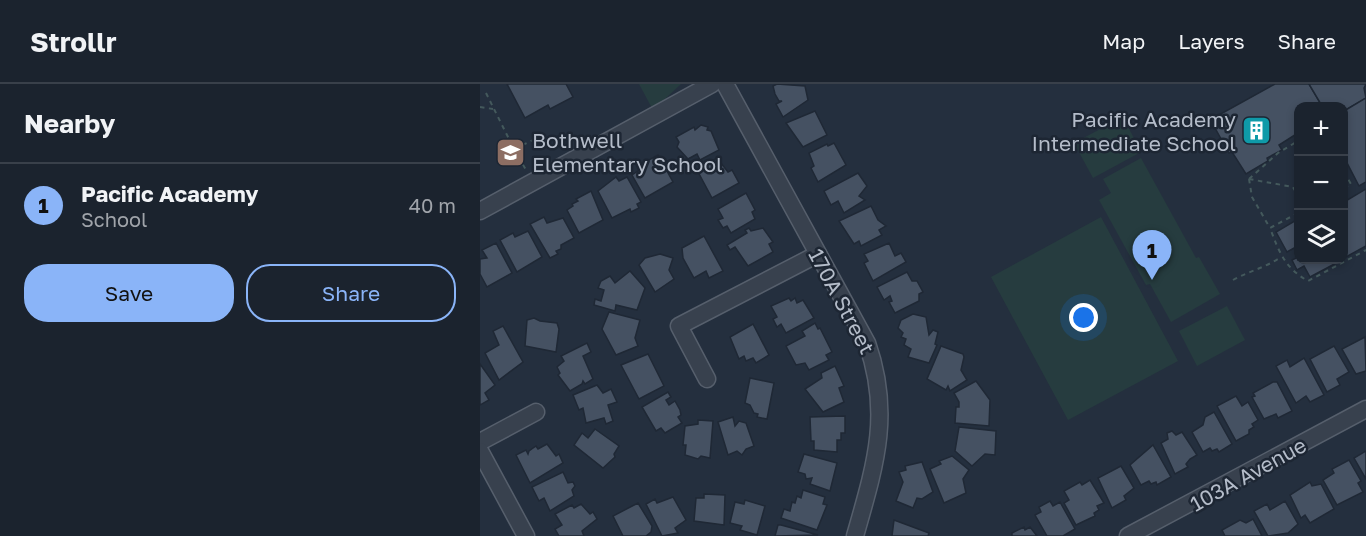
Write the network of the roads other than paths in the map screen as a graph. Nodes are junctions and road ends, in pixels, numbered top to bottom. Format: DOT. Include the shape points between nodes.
graph roads {
  1 [pos="712,84"];
  2 [pos="725,84"];
  3 [pos="480,211"];
  4 [pos="818,254"];
  5 [pos="707,379"];
  6 [pos="1366,409"];
  7 [pos="536,412"];
  8 [pos="480,442"];
  9 [pos="480,451"];
  10 [pos="526,536"];
  11 [pos="855,536"];
  12 [pos="1128,536"];
  1 -- 3 [label="street"];
  2 -- 4 [label="street, 170A Street"];
  4 -- 5 [label="street" via="679,326"];
  4 -- 11 [label="street, 170A Street" via="867,342 880,387 880,438"];
  6 -- 12 [label="street, 103A Avenue"];
  7 -- 8 [label="street"];
  9 -- 10 [label="street"];
}
